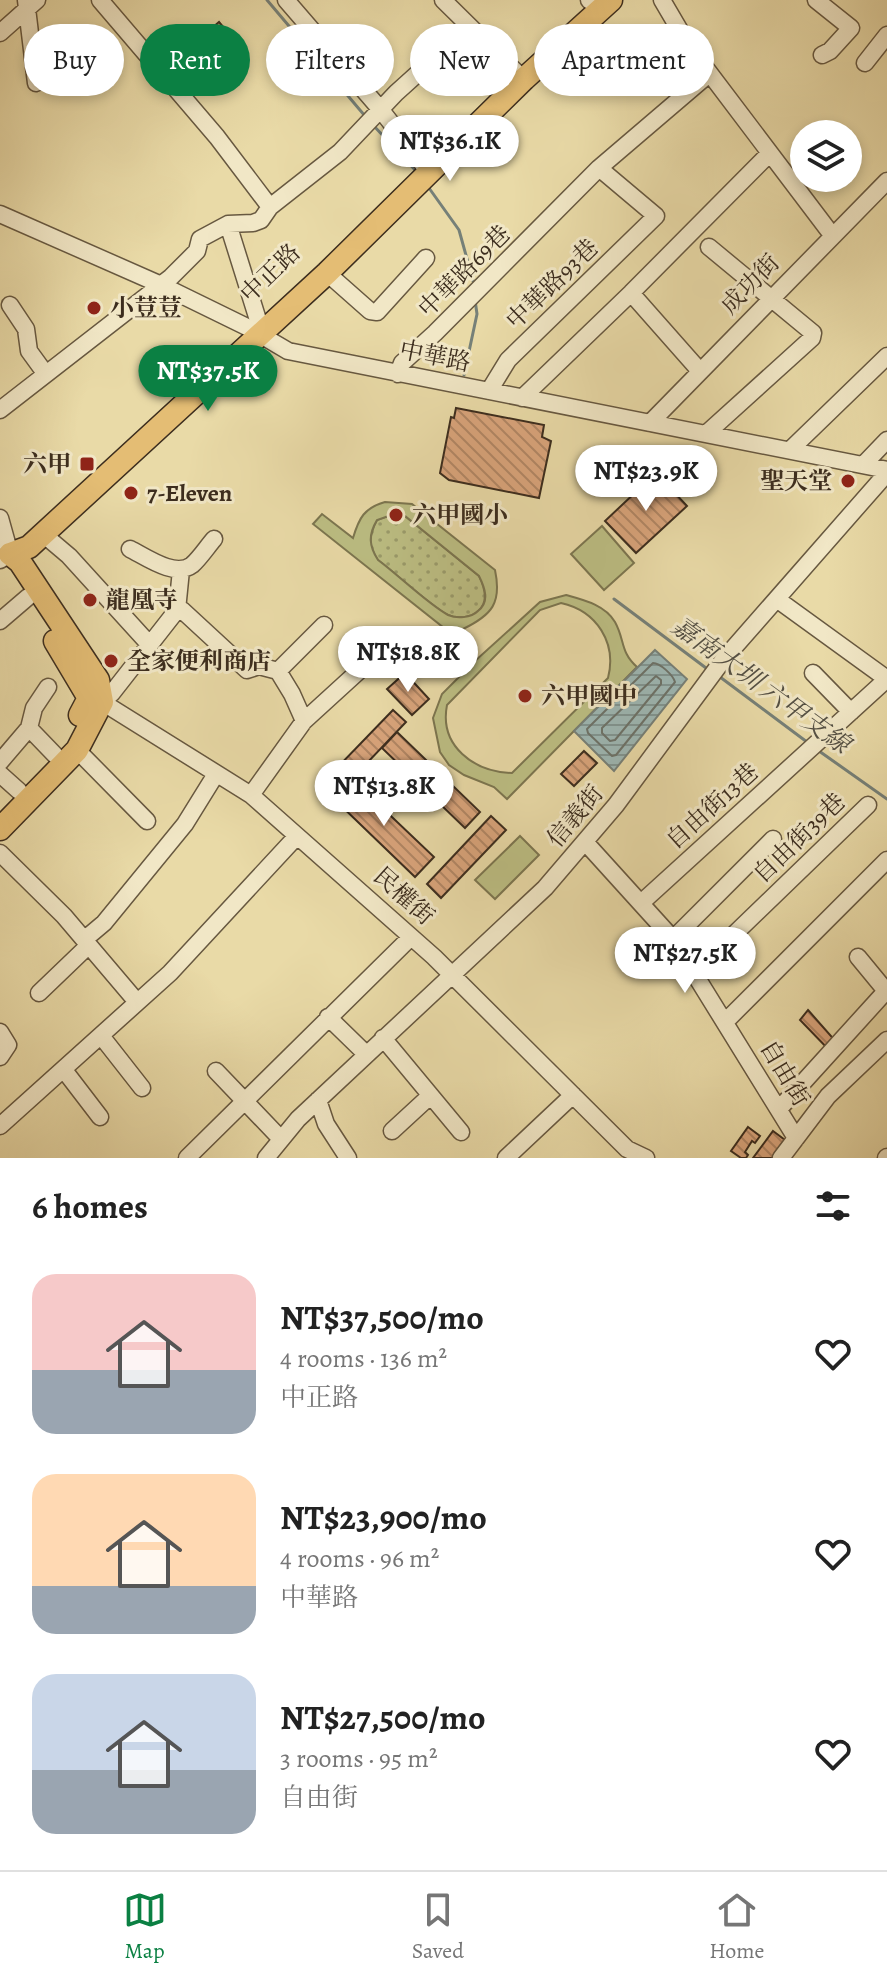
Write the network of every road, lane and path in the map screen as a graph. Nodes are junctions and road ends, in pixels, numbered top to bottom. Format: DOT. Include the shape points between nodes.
graph roads {
  1 [pos="100,0"];
  2 [pos="286,0"];
  3 [pos="443,0"];
  4 [pos="596,0"];
  5 [pos="662,0"];
  6 [pos="816,0"];
  7 [pos="30,3"];
  8 [pos="32,24"];
  9 [pos="464,24"];
  10 [pos="676,24"];
  11 [pos="0,33"];
  12 [pos="887,35"];
  13 [pos="822,55"];
  14 [pos="865,63"];
  15 [pos="518,70"];
  16 [pos="410,80"];
  17 [pos="714,81"];
  18 [pos="493,96"];
  19 [pos="683,96"];
  20 [pos="381,110"];
  21 [pos="769,154"];
  22 [pos="426,167"];
  23 [pos="599,168"];
  24 [pos="887,181"];
  25 [pos="270,207"];
  26 [pos="0,214"];
  27 [pos="228,224"];
  28 [pos="832,235"];
  29 [pos="709,247"];
  30 [pos="426,258"];
  31 [pos="327,273"];
  32 [pos="159,284"];
  33 [pos="631,293"];
  34 [pos="772,298"];
  35 [pos="10,305"];
  36 [pos="255,328"];
  37 [pos="887,356"];
  38 [pos="699,370"];
  39 [pos="45,373"];
  40 [pos="398,374"];
  41 [pos="489,391"];
  42 [pos="522,398"];
  43 [pos="0,410"];
  44 [pos="650,423"];
  45 [pos="707,433"];
  46 [pos="887,440"];
  47 [pos="790,450"];
  48 [pos="863,465"];
  49 [pos="887,472"];
  50 [pos="0,518"];
  51 [pos="43,534"];
  52 [pos="214,539"];
  53 [pos="130,549"];
  54 [pos="5,557"];
  55 [pos="181,570"];
  56 [pos="28,597"];
  57 [pos="778,600"];
  58 [pos="177,610"];
  59 [pos="0,621"];
  60 [pos="324,625"];
  61 [pos="149,644"];
  62 [pos="361,669"];
  63 [pos="278,671"];
  64 [pos="813,673"];
  65 [pos="887,679"];
  66 [pos="48,687"];
  67 [pos="95,700"];
  68 [pos="851,712"];
  69 [pos="304,721"];
  70 [pos="29,728"];
  71 [pos="66,752"];
  72 [pos="0,762"];
  73 [pos="0,774"];
  74 [pos="216,774"];
  75 [pos="19,791"];
  76 [pos="251,795"];
  77 [pos="868,805"];
  78 [pos="0,811"];
  79 [pos="147,821"];
  80 [pos="0,829"];
  81 [pos="297,836"];
  82 [pos="773,839"];
  83 [pos="586,843"];
  84 [pos="0,853"];
  85 [pos="887,860"];
  86 [pos="641,903"];
  87 [pos="411,937"];
  88 [pos="673,939"];
  89 [pos="87,942"];
  90 [pos="858,957"];
  91 [pos="694,973"];
  92 [pos="451,975"];
  93 [pos="39,993"];
  94 [pos="137,1002"];
  95 [pos="328,1017"];
  96 [pos="726,1021"];
  97 [pos="0,1032"];
  98 [pos="102,1037"];
  99 [pos="383,1038"];
  100 [pos="887,1040"];
  101 [pos="366,1054"];
  102 [pos="0,1057"];
  103 [pos="64,1070"];
  104 [pos="216,1071"];
  105 [pos="142,1088"];
  106 [pos="573,1095"];
  107 [pos="430,1096"];
  108 [pos="318,1100"];
  109 [pos="245,1102"];
  110 [pos="779,1109"];
  111 [pos="100,1117"];
  112 [pos="0,1126"];
  113 [pos="392,1131"];
  114 [pos="461,1132"];
  115 [pos="280,1138"];
  116 [pos="796,1138"];
  117 [pos="623,1153"];
  118 [pos="187,1158"];
  119 [pos="266,1158"];
  120 [pos="348,1158"];
  121 [pos="506,1158"];
  122 [pos="646,1158"];
  123 [pos="781,1158"];
  1 -- 25 [label="street"];
  2 -- 20 [label="street"];
  3 -- 9 [label="street"];
  4 -- 15 [label="main road, 中正路"];
  4 -- 22 [label="main road, 中正路"];
  5 -- 10 [label="street"];
  6 -- 13 [label="street" via="851,28"];
  7 -- 8 [label="street"];
  7 -- 11 [label="street"];
  12 -- 14 [label="street"];
  16 -- 20 [label="street"];
  17 -- 21 [label="street"];
  18 -- 22 [label="main road, 中正路"];
  19 -- 23 [label="street, 中華路69巷"];
  20 -- 22 [label="street"];
  20 -- 25 [label="street" via="340,152"];
  21 -- 28 [label="street"];
  21 -- 33 [label="street"];
  22 -- 31 [label="main road, 中正路"];
  22 -- 36 [label="main road, 中正路"];
  23 -- 40 [label="street, 中華路69巷" via="402,363"];
  23 -- 41 [label="street, 中華路93巷" via="656,216 508,360"];
  24 -- 28 [label="street, 成功街"];
  25 -- 27 [label="street" via="261,220"];
  26 -- 32 [label="street, 中華路"];
  27 -- 32 [label="street" via="200,239 197,251"];
  27 -- 36 [label="street"];
  28 -- 34 [label="street, 成功街"];
  29 -- 34 [label="street"];
  30 -- 31 [label="street" via="377,312"];
  31 -- 36 [label="main road, 中正路"];
  32 -- 36 [label="street, 中華路"];
  32 -- 39 [label="street"];
  33 -- 38 [label="street"];
  33 -- 42 [label="street"];
  34 -- 38 [label="street, 成功街"];
  34 -- 45 [label="street" via="813,333 812,338"];
  35 -- 39 [label="street" via="26,329 29,351"];
  36 -- 40 [label="street, 中華路" via="288,351"];
  36 -- 51 [label="main road, 中正路"];
  36 -- 54 [label="main road, 中正路" via="96,467"];
  37 -- 47 [label="street"];
  38 -- 44 [label="street, 成功街"];
  39 -- 43 [label="street"];
  40 -- 41 [label="street, 中華路"];
  41 -- 42 [label="street, 中華路"];
  42 -- 44 [label="street, 中華路"];
  44 -- 45 [label="street, 中華路"];
  45 -- 47 [label="street, 中華路"];
  46 -- 48 [label="street"];
  47 -- 48 [label="street, 中華路"];
  48 -- 49 [label="street, 中華路"];
  49 -- 57 [label="street, 信義街"];
  50 -- 54 [label="street"];
  51 -- 54 [label="main road, 中正路"];
  51 -- 61 [label="street"];
  52 -- 55 [label="street"];
  53 -- 55 [label="street"];
  54 -- 56 [label="main road, 民權街"];
  54 -- 67 [label="main road" via="20,562 98,680"];
  55 -- 58 [label="street"];
  56 -- 59 [label="street"];
  56 -- 67 [label="main road, 民權街"];
  57 -- 65 [label="street"];
  57 -- 83 [label="street, 信義街" via="723,660"];
  58 -- 61 [label="street"];
  58 -- 63 [label="street" via="202,626 247,670 259,666"];
  60 -- 63 [label="street"];
  61 -- 67 [label="street" via="112,693"];
  62 -- 69 [label="street"];
  63 -- 69 [label="street"];
  64 -- 68 [label="street"];
  65 -- 68 [label="street, 自由街13巷"];
  66 -- 70 [label="street"];
  67 -- 71 [label="main road"];
  67 -- 74 [label="street, 民權街"];
  68 -- 86 [label="street, 自由街13巷"];
  69 -- 76 [label="street"];
  70 -- 71 [label="street"];
  70 -- 72 [label="street"];
  71 -- 75 [label="main road"];
  71 -- 79 [label="street"];
  71 -- 80 [label="main road"];
  73 -- 75 [label="street"];
  74 -- 76 [label="street, 民權街"];
  74 -- 89 [label="street" via="185,824"];
  75 -- 78 [label="main road"];
  76 -- 81 [label="street, 民權街"];
  77 -- 91 [label="street, 自由街39巷"];
  81 -- 87 [label="street, 民權街"];
  81 -- 94 [label="street"];
  82 -- 88 [label="street"];
  83 -- 86 [label="street, 自由街"];
  83 -- 92 [label="street, 信義街"];
  84 -- 89 [label="street"];
  85 -- 96 [label="street"];
  86 -- 88 [label="street, 自由街"];
  87 -- 92 [label="street, 民權街"];
  87 -- 95 [label="street"];
  88 -- 91 [label="street, 自由街"];
  89 -- 93 [label="street"];
  89 -- 94 [label="street"];
  90 -- 110 [label="street" via="886,991"];
  91 -- 96 [label="street, 自由街"];
  92 -- 99 [label="street, 信義街"];
  92 -- 106 [label="street, 民權街"];
  94 -- 98 [label="street"];
  95 -- 101 [label="street"];
  95 -- 109 [label="street"];
  96 -- 110 [label="street, 自由街"];
  97 -- 102 [label="street" via="8,1045"];
  98 -- 103 [label="street"];
  98 -- 105 [label="street"];
  99 -- 101 [label="street, 信義街"];
  99 -- 107 [label="street"];
  100 -- 116 [label="street" via="828,1096"];
  101 -- 108 [label="street, 信義街"];
  103 -- 111 [label="street"];
  103 -- 112 [label="street"];
  104 -- 109 [label="street"];
  106 -- 117 [label="street, 民權街"];
  106 -- 121 [label="street"];
  107 -- 113 [label="street"];
  107 -- 114 [label="street"];
  108 -- 115 [label="street, 信義街"];
  108 -- 120 [label="street"];
  109 -- 115 [label="street"];
  109 -- 118 [label="street"];
  110 -- 116 [label="street, 自由街"];
  115 -- 119 [label="street, 信義街"];
  116 -- 123 [label="street"];
  117 -- 122 [label="street, 民權街"];
}
